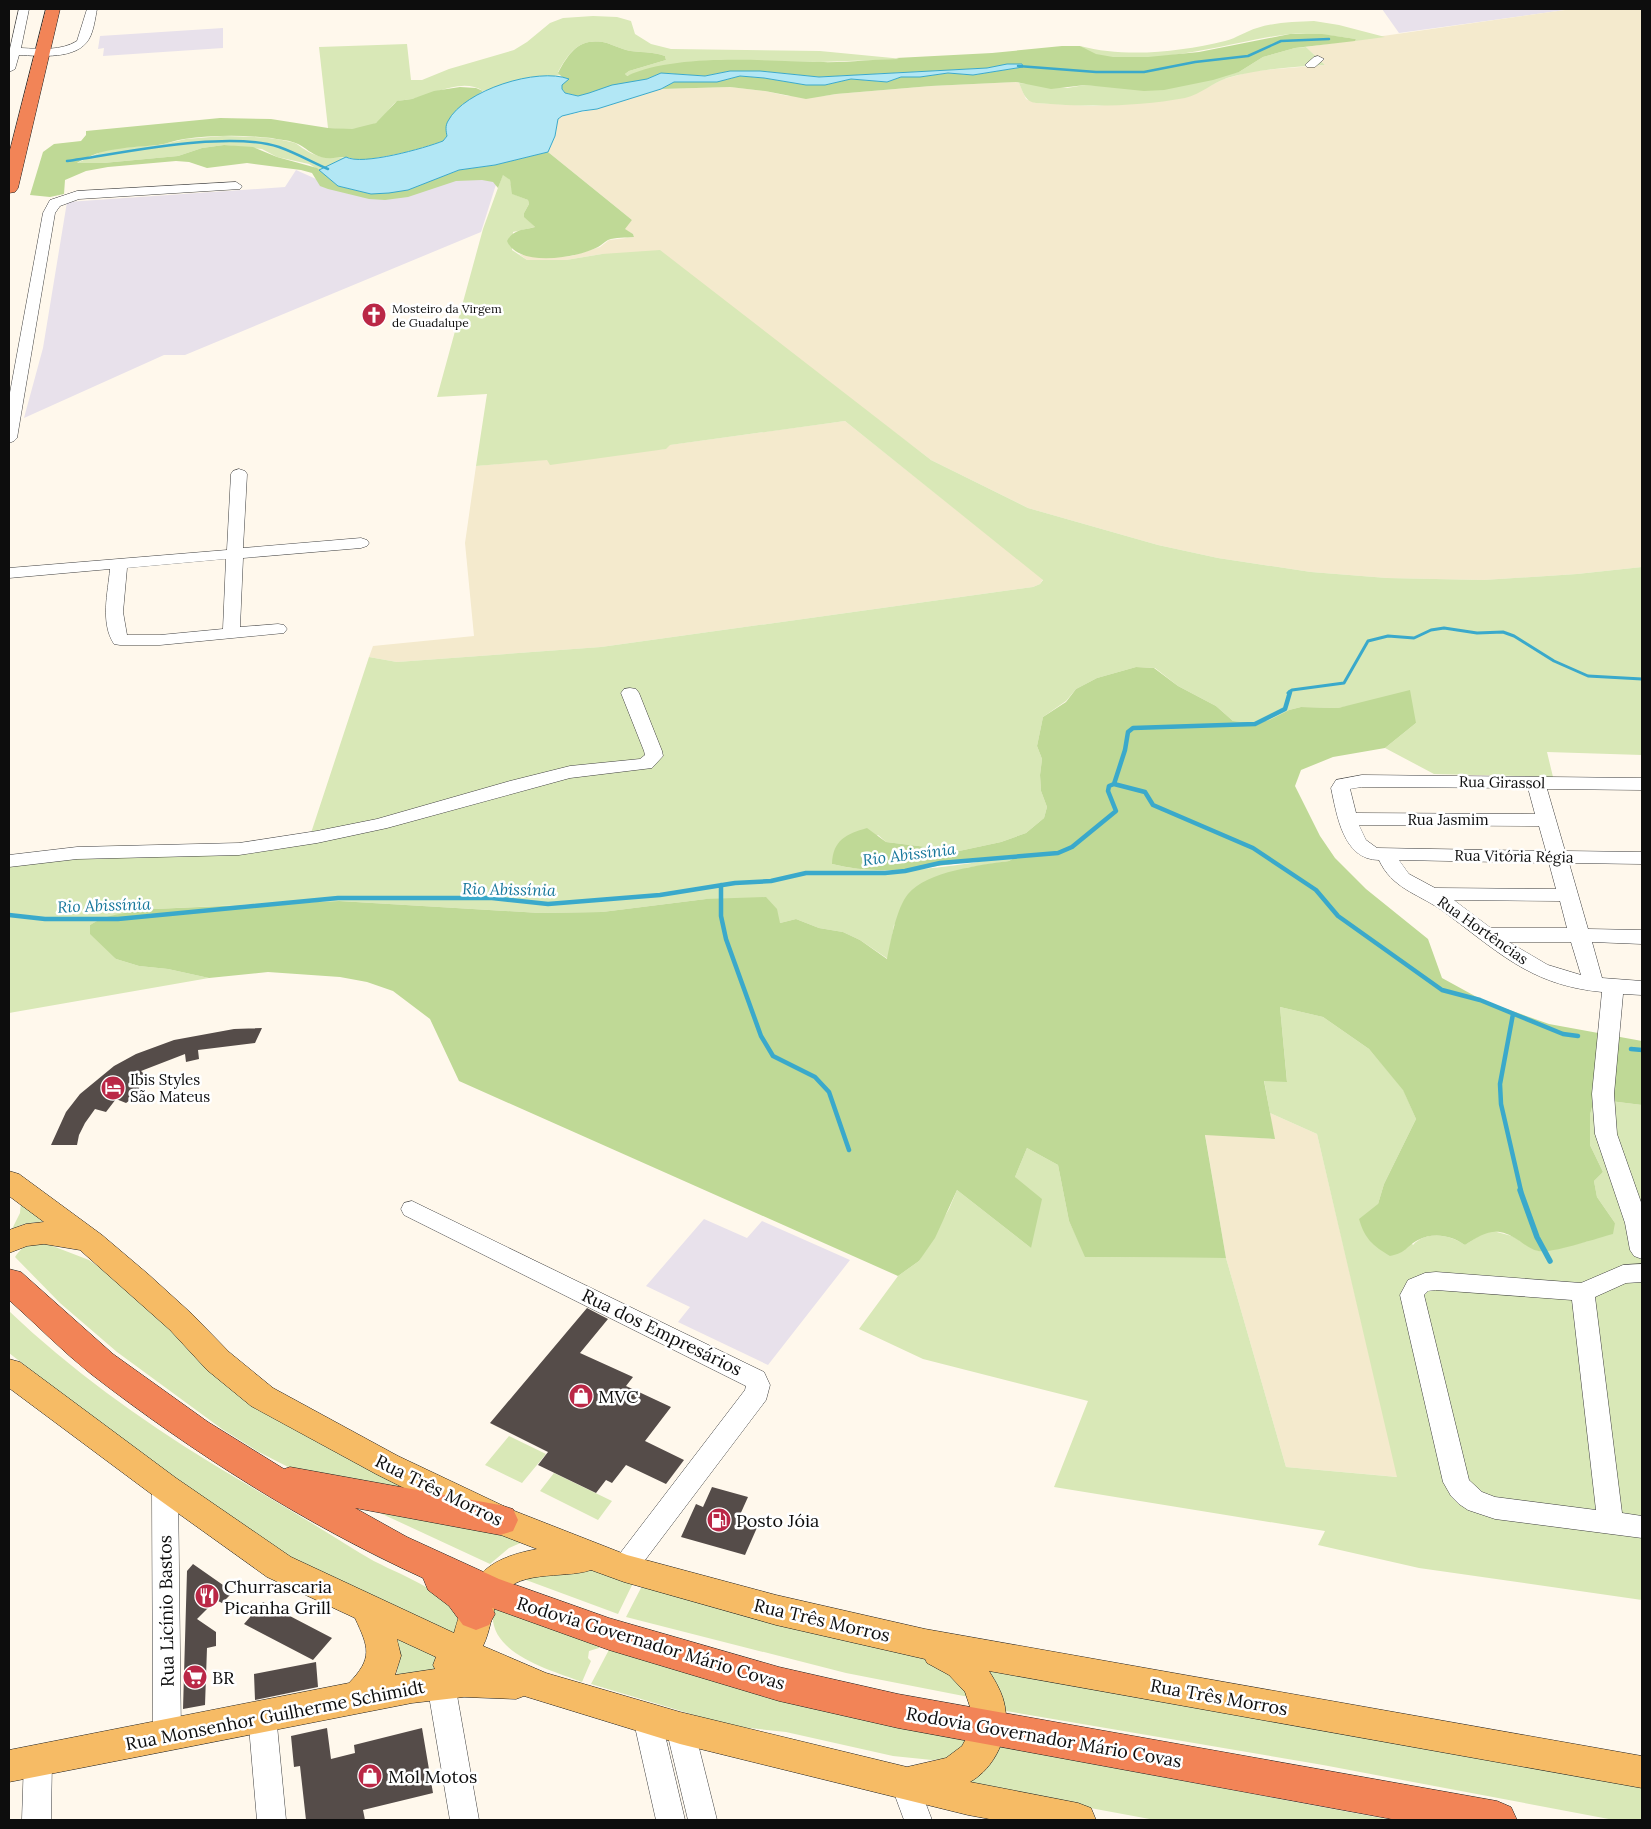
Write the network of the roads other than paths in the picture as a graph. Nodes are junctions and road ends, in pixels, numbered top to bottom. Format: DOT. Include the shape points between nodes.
graph roads {
  1 [pos="24,9"];
  2 [pos="52,9"];
  3 [pos="92,9"];
  4 [pos="13,41"];
  5 [pos="42,53"];
  6 [pos="9,69"];
  7 [pos="236,186"];
  8 [pos="9,188"];
  9 [pos="9,438"];
  10 [pos="239,474"];
  11 [pos="361,543"];
  12 [pos="235,554"];
  13 [pos="119,564"];
  14 [pos="9,573"];
  15 [pos="278,629"];
  16 [pos="231,633"];
  17 [pos="630,694"];
  18 [pos="1536,783"];
  19 [pos="1642,784"];
  20 [pos="1348,818"];
  21 [pos="1548,820"];
  22 [pos="1386,855"];
  23 [pos="1558,856"];
  24 [pos="1642,858"];
  25 [pos="9,861"];
  26 [pos="1430,894"];
  27 [pos="1568,895"];
  28 [pos="1580,935"];
  29 [pos="1489,936"];
  30 [pos="1642,937"];
  31 [pos="1604,986"];
  32 [pos="1642,988"];
  33 [pos="9,1181"];
  34 [pos="412,1209"];
  35 [pos="9,1242"];
  36 [pos="92,1243"];
  37 [pos="1642,1250"];
  38 [pos="1642,1273"];
  39 [pos="9,1281"];
  40 [pos="1583,1292"];
  41 [pos="9,1371"];
  42 [pos="24,1393"];
  43 [pos="267,1478"];
  44 [pos="165,1487"];
  45 [pos="500,1520"];
  46 [pos="1610,1521"];
  47 [pos="1642,1527"];
  48 [pos="611,1563"];
  49 [pos="481,1602"];
  50 [pos="367,1609"];
  51 [pos="925,1644"];
  52 [pos="463,1654"];
  53 [pos="503,1672"];
  54 [pos="430,1683"];
  55 [pos="543,1688"];
  56 [pos="357,1698"];
  57 [pos="262,1715"];
  58 [pos="647,1718"];
  59 [pos="990,1727"];
  60 [pos="680,1728"];
  61 [pos="167,1735"];
  62 [pos="23,1763"];
  63 [pos="1642,1772"];
  64 [pos="904,1782"];
  65 [pos="36,1820"];
  66 [pos="272,1820"];
  67 [pos="465,1820"];
  68 [pos="672,1820"];
  69 [pos="703,1820"];
  70 [pos="918,1820"];
  71 [pos="1078,1820"];
  72 [pos="1497,1820"];
  1 -- 4 [label="street"];
  2 -- 5 [label="highway"];
  3 -- 5 [label="street" via="80,43"];
  4 -- 5 [label="street"];
  4 -- 6 [label="street"];
  5 -- 8 [label="highway"];
  7 -- 9 [label="street" via="77,195 55,202 50,213"];
  10 -- 12 [label="street"];
  11 -- 12 [label="street"];
  12 -- 13 [label="street"];
  12 -- 16 [label="street"];
  13 -- 14 [label="street"];
  13 -- 16 [label="street" via="115,630 120,640 160,640"];
  15 -- 16 [label="street"];
  17 -- 25 [label="street" via="654,751 654,756 645,764 570,772 380,824 246,848 77,853"];
  18 -- 19 [label="street, Rua Girassol"];
  18 -- 20 [label="street, Rua Girassol" via="1350,782 1340,788"];
  18 -- 21 [label="street"];
  20 -- 21 [label="street, Rua Jasmim"];
  20 -- 22 [label="street, Rua Vitória Régia" via="1362,848 1373,854"];
  21 -- 23 [label="street"];
  22 -- 23 [label="street, Rua Vitória Régia"];
  22 -- 26 [label="street, Rua Hortências" via="1399,875"];
  23 -- 24 [label="street, Rua Vitória Régia"];
  23 -- 27 [label="street"];
  26 -- 27 [label="street"];
  26 -- 29 [label="street, Rua Hortências"];
  27 -- 28 [label="street"];
  28 -- 29 [label="street"];
  28 -- 30 [label="street"];
  28 -- 31 [label="street"];
  29 -- 31 [label="street, Rua Hortências" via="1531,964 1557,976"];
  31 -- 32 [label="street, Rua Hortências"];
  31 -- 37 [label="street" via="1606,1134 1637,1223"];
  33 -- 36 [label="main road, Rua Três Morros"];
  34 -- 48 [label="street, Rua dos Empresários" via="755,1379 757,1393"];
  35 -- 36 [label="main road, Rua Três Morros" via="23,1235 51,1232"];
  36 -- 45 [label="main road, Rua Três Morros" via="181,1322 218,1362 262,1397 387,1465"];
  38 -- 40 [label="street" via="1623,1274"];
  39 -- 43 [label="highway" via="101,1363 178,1420"];
  40 -- 46 [label="street"];
  40 -- 46 [label="street" via="1436,1281 1416,1286 1412,1295 1456,1482 1463,1494 1495,1508"];
  41 -- 42 [label="main road"];
  42 -- 44 [label="main road"];
  43 -- 45 [label="highway"];
  43 -- 49 [label="highway" via="394,1548 462,1595"];
  44 -- 50 [label="main road" via="279,1567"];
  44 -- 61 [label="street, Rua Licínio Bastos"];
  45 -- 48 [label="main road, Rua Três Morros"];
  46 -- 47 [label="street"];
  48 -- 49 [label="main road" via="568,1558 534,1563 502,1576"];
  48 -- 51 [label="main road, Rua Três Morros" via="642,1575 776,1610"];
  49 -- 52 [label="main road"];
  49 -- 53 [label="main road" via="484,1646"];
  49 -- 59 [label="highway, Rodovia Governador Mário Covas" via="609,1634 770,1682 898,1711"];
  50 -- 52 [label="main road"];
  50 -- 56 [label="main road" via="383,1644 384,1659 372,1684"];
  51 -- 59 [label="main road" via="967,1669 980,1685 988,1706"];
  51 -- 63 [label="main road, Rua Três Morros"];
  52 -- 53 [label="main road"];
  52 -- 54 [label="main road"];
  53 -- 55 [label="main road"];
  54 -- 55 [label="main road, Rua Monsenhor Guilherme Schimidt" via="493,1681"];
  54 -- 56 [label="main road, Rua Monsenhor Guilherme Schimidt"];
  54 -- 67 [label="street"];
  55 -- 58 [label="main road"];
  56 -- 57 [label="main road, Rua Monsenhor Guilherme Schimidt"];
  57 -- 61 [label="main road, Rua Monsenhor Guilherme Schimidt"];
  57 -- 66 [label="street"];
  58 -- 60 [label="main road"];
  58 -- 68 [label="street"];
  59 -- 64 [label="main road" via="982,1747 964,1766 949,1774"];
  59 -- 72 [label="highway, Rodovia Governador Mário Covas"];
  60 -- 64 [label="main road"];
  60 -- 69 [label="street"];
  61 -- 62 [label="main road, Rua Monsenhor Guilherme Schimidt"];
  62 -- 65 [label="street"];
  64 -- 70 [label="street"];
  64 -- 71 [label="main road"];
}
